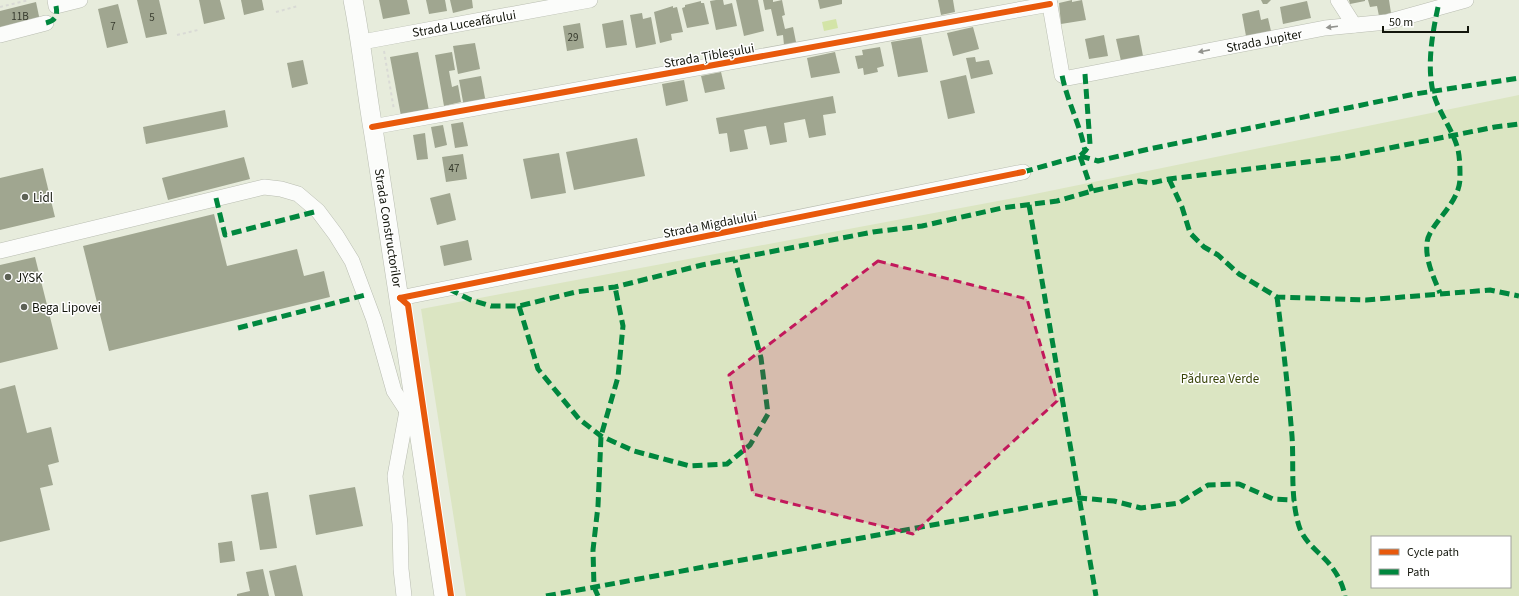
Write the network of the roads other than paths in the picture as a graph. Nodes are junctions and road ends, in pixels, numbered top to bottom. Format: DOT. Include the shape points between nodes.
graph roads {
  1 [pos="80,0"];
  2 [pos="353,0"];
  3 [pos="590,0"];
  4 [pos="1338,0"];
  5 [pos="1466,0"];
  6 [pos="1049,2"];
  7 [pos="56,3"];
  8 [pos="1438,4"];
  9 [pos="46,23"];
  10 [pos="1354,25"];
  11 [pos="0,35"];
  12 [pos="362,42"];
  13 [pos="372,127"];
  14 [pos="1023,172"];
  15 [pos="0,251"];
  16 [pos="400,298"];
  17 [pos="410,406"];
  18 [pos="404,596"];
  19 [pos="444,596"];
  1 -- 7 [label="street"];
  2 -- 12 [label="main road, Strada Constructorilor"];
  3 -- 12 [label="street, Strada Luceafărului"];
  4 -- 10 [label="street"];
  5 -- 8 [label="street, Strada Jupiter"];
  10 -- 6 [label="street, Strada Jupiter, one-way" via="1325,28 1068,78 1062,75"];
  6 -- 13 [label="street, Strada Țibleșului"];
  8 -- 10 [label="street, Strada Jupiter" via="1410,17"];
  9 -- 11 [label="street"];
  12 -- 13 [label="main road, Strada Constructorilor"];
  13 -- 16 [label="main road, Strada Constructorilor"];
  14 -- 16 [label="street, Strada Migdalului"];
  15 -- 17 [label="street" via="264,187 298,194 318,211 352,261 374,320 394,392"];
  16 -- 17 [label="main road, Strada Constructorilor"];
  17 -- 18 [label="street, Strada Constructorilor" via="395,476"];
  17 -- 19 [label="main road"];
}
